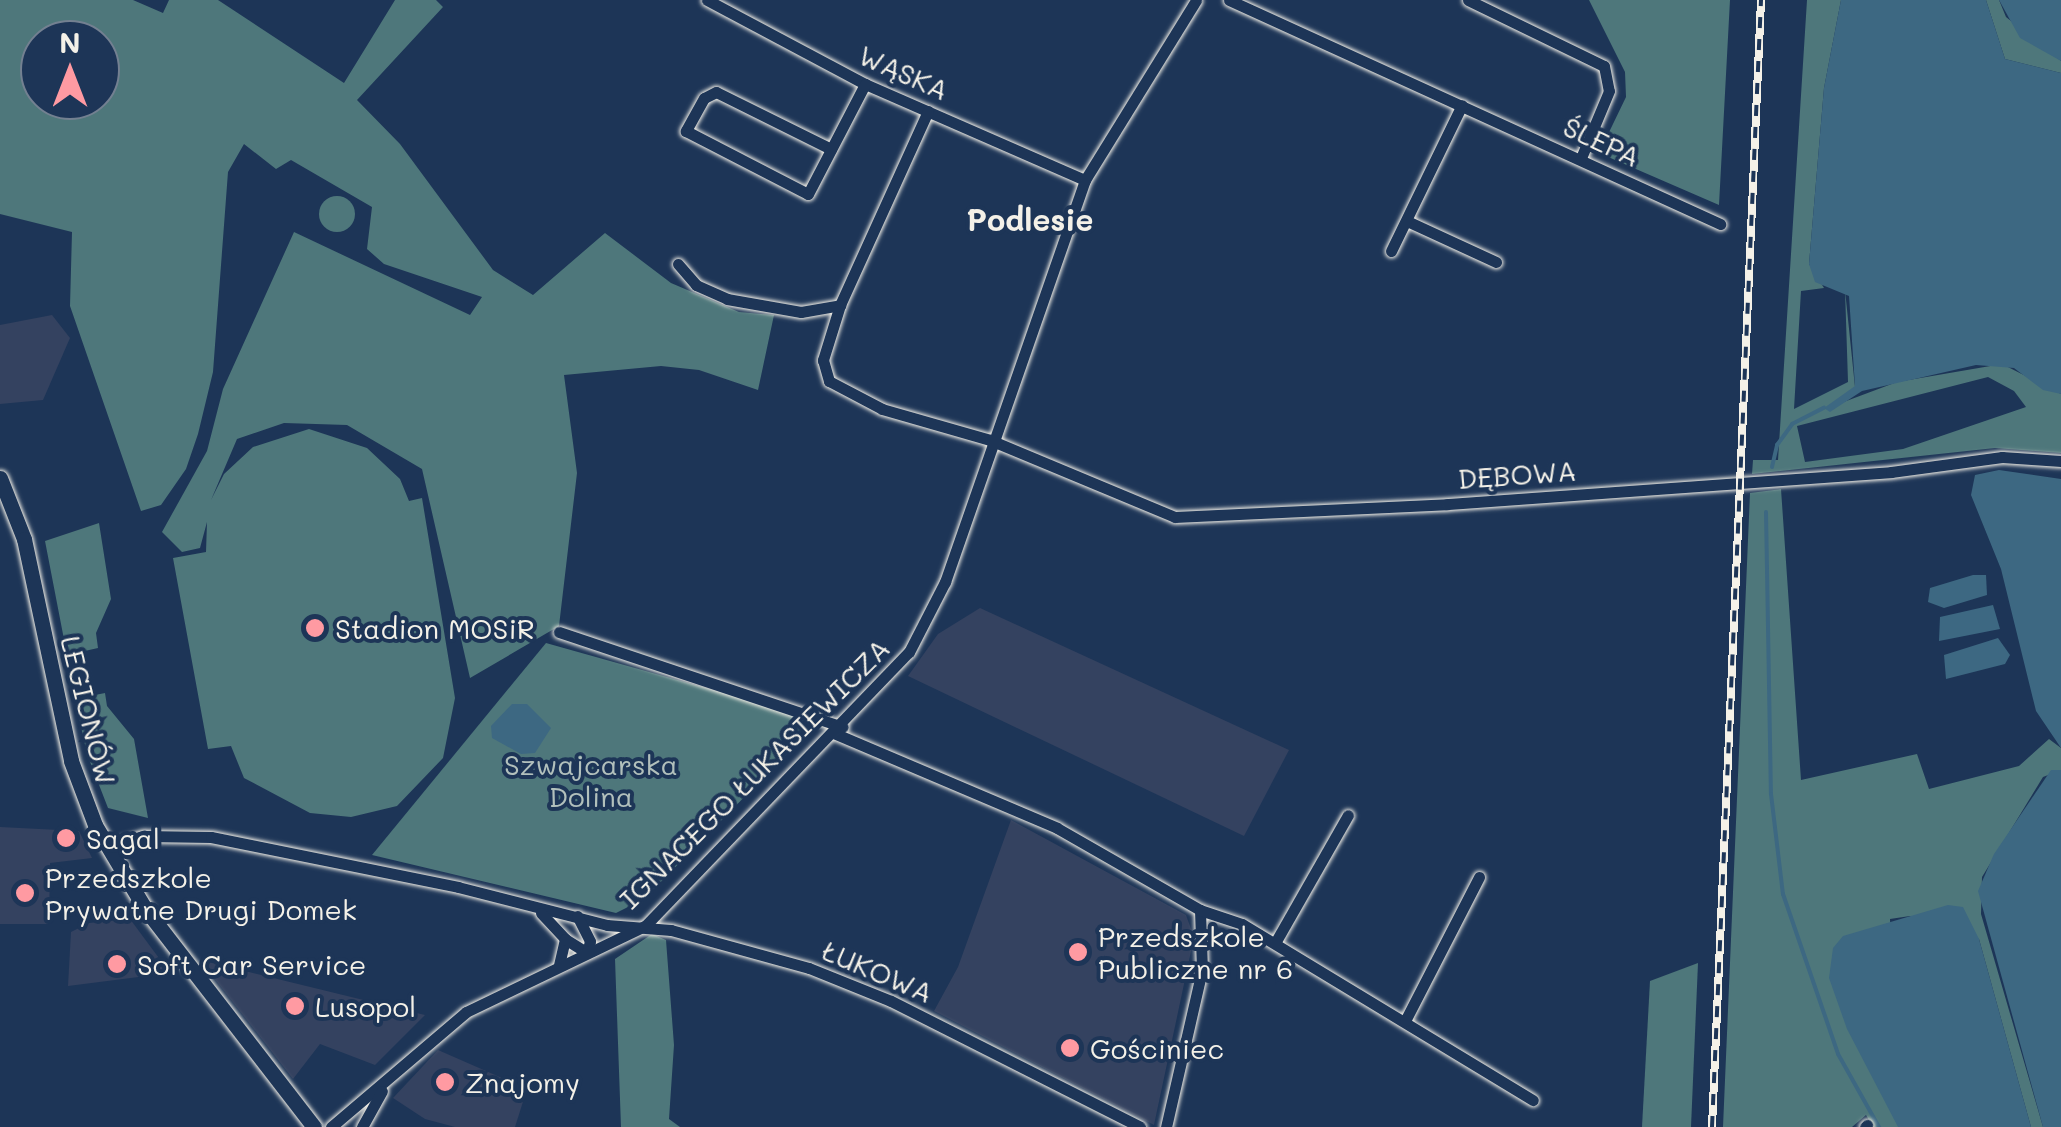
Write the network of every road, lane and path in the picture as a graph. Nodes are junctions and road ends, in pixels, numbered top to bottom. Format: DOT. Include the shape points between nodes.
graph roads {
  1 [pos="707,0"];
  2 [pos="1196,0"];
  3 [pos="1229,0"];
  4 [pos="1468,0"];
  5 [pos="865,84"];
  6 [pos="1462,105"];
  7 [pos="928,111"];
  8 [pos="831,150"];
  9 [pos="1581,158"];
  10 [pos="1085,180"];
  11 [pos="1407,222"];
  12 [pos="1720,224"];
  13 [pos="1391,251"];
  14 [pos="1496,262"];
  15 [pos="678,264"];
  16 [pos="840,305"];
  17 [pos="990,440"];
  18 [pos="2061,461"];
  19 [pos="0,478"];
  20 [pos="558,632"];
  21 [pos="840,730"];
  22 [pos="1348,815"];
  23 [pos="106,847"];
  24 [pos="1479,877"];
  25 [pos="510,899"];
  26 [pos="1200,910"];
  27 [pos="577,916"];
  28 [pos="645,926"];
  29 [pos="565,938"];
  30 [pos="1276,943"];
  31 [pos="587,954"];
  32 [pos="559,966"];
  33 [pos="1405,1021"];
  34 [pos="386,1083"];
  35 [pos="1532,1100"];
  36 [pos="314,1127"];
  37 [pos="331,1127"];
  38 [pos="362,1127"];
  39 [pos="1140,1127"];
  40 [pos="1166,1127"];
  1 -- 5 [label="street, WĄSKA"];
  2 -- 10 [label="street, IGNACEGO ŁUKASIEWICZA"];
  3 -- 6 [label="street, ŚLEPA"];
  4 -- 9 [label="street" via="1604,66 1610,90"];
  5 -- 7 [label="street, WĄSKA"];
  5 -- 8 [label="street"];
  6 -- 9 [label="street, ŚLEPA"];
  6 -- 11 [label="street"];
  7 -- 10 [label="street, WĄSKA"];
  7 -- 16 [label="street, DĘBOWA"];
  8 -- 8 [label="street" via="808,194 686,132 704,98 716,92"];
  9 -- 12 [label="street, ŚLEPA"];
  10 -- 17 [label="street, IGNACEGO ŁUKASIEWICZA"];
  11 -- 13 [label="street"];
  11 -- 14 [label="street"];
  15 -- 16 [label="street" via="696,285 728,298 801,312"];
  16 -- 17 [label="street, DĘBOWA" via="823,360 829,381 896,414"];
  17 -- 18 [label="street, DĘBOWA" via="1195,520 1866,474 2002,457"];
  17 -- 21 [label="street, IGNACEGO ŁUKASIEWICZA" via="927,624"];
  19 -- 23 [label="street, LEGIONÓW" via="24,539 71,761"];
  20 -- 21 [label="street"];
  21 -- 26 [label="street" via="1057,828"];
  21 -- 28 [label="street, IGNACEGO ŁUKASIEWICZA"];
  22 -- 30 [label="street"];
  23 -- 25 [label="street, ŁUKOWA" via="156,835 211,838"];
  23 -- 36 [label="street, LEGIONÓW"];
  24 -- 33 [label="street"];
  25 -- 27 [label="street, ŁUKOWA"];
  25 -- 29 [label="street, ŁUKOWA" via="551,917"];
  26 -- 30 [label="street"];
  26 -- 40 [label="street" via="1202,970"];
  27 -- 28 [label="street, ŁUKOWA"];
  27 -- 31 [label="street" via="590,941"];
  28 -- 31 [label="street, IGNACEGO ŁUKASIEWICZA"];
  28 -- 39 [label="street, ŁUKOWA" via="808,968 891,1000"];
  29 -- 31 [label="street, ŁUKOWA"];
  29 -- 32 [label="street"];
  30 -- 33 [label="street"];
  31 -- 32 [label="street, IGNACEGO ŁUKASIEWICZA"];
  32 -- 34 [label="street, IGNACEGO ŁUKASIEWICZA" via="448,1024"];
  33 -- 35 [label="street"];
  34 -- 37 [label="street, IGNACEGO ŁUKASIEWICZA"];
  34 -- 38 [label="street, IGNACEGO ŁUKASIEWICZA"];
}
